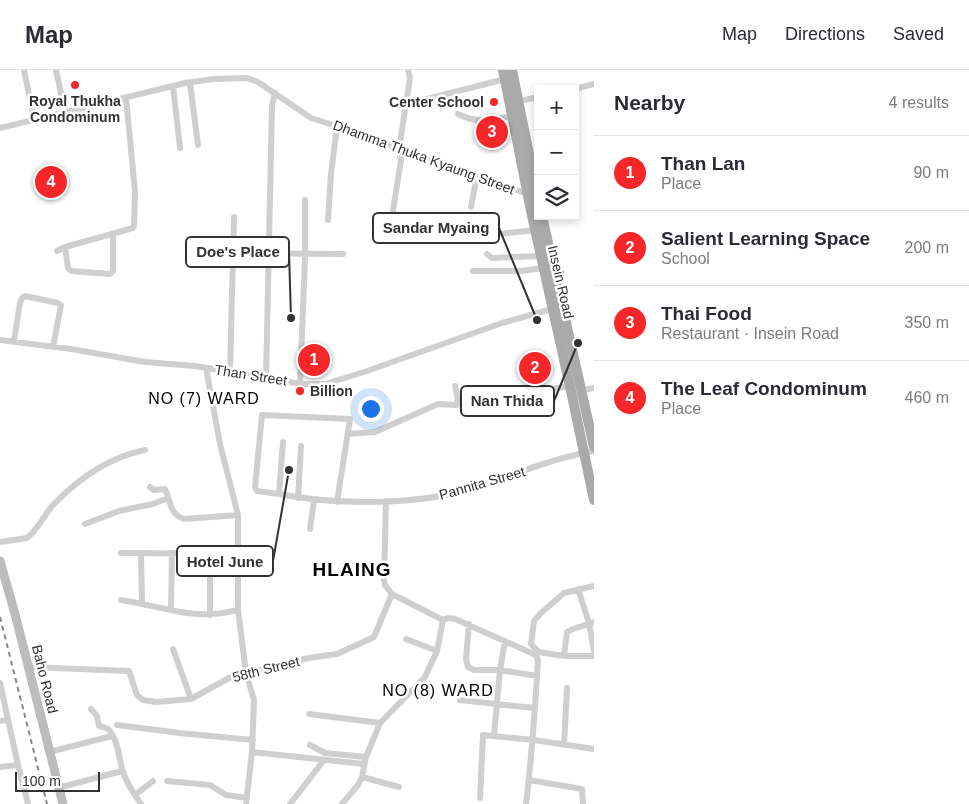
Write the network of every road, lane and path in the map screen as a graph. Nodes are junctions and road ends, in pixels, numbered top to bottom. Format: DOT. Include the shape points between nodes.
graph roads {
  1 [pos="24,70"];
  2 [pos="56,70"];
  3 [pos="408,70"];
  4 [pos="512,70"];
  5 [pos="504,74"];
  6 [pos="190,83"];
  7 [pos="594,84"];
  8 [pos="173,86"];
  9 [pos="579,88"];
  10 [pos="275,93"];
  11 [pos="126,98"];
  12 [pos="534,98"];
  13 [pos="427,99"];
  14 [pos="514,102"];
  15 [pos="65,112"];
  16 [pos="458,114"];
  17 [pos="512,116"];
  18 [pos="34,119"];
  19 [pos="337,126"];
  20 [pos="0,128"];
  21 [pos="520,134"];
  22 [pos="198,145"];
  23 [pos="180,148"];
  24 [pos="399,149"];
  25 [pos="477,176"];
  26 [pos="534,194"];
  27 [pos="305,200"];
  28 [pos="471,207"];
  29 [pos="234,217"];
  30 [pos="328,220"];
  31 [pos="535,220"];
  32 [pos="542,220"];
  33 [pos="391,223"];
  34 [pos="535,230"];
  35 [pos="113,234"];
  36 [pos="500,234"];
  37 [pos="542,241"];
  38 [pos="65,247"];
  39 [pos="57,251"];
  40 [pos="233,253"];
  41 [pos="269,253"];
  42 [pos="305,253"];
  43 [pos="343,254"];
  44 [pos="486,254"];
  45 [pos="544,263"];
  46 [pos="473,271"];
  47 [pos="556,310"];
  48 [pos="0,340"];
  49 [pos="14,341"];
  50 [pos="53,347"];
  51 [pos="206,368"];
  52 [pos="230,372"];
  53 [pos="266,377"];
  54 [pos="300,383"];
  55 [pos="455,386"];
  56 [pos="594,388"];
  57 [pos="574,389"];
  58 [pos="456,405"];
  59 [pos="348,434"];
  60 [pos="283,442"];
  61 [pos="301,446"];
  62 [pos="594,447"];
  63 [pos="145,450"];
  64 [pos="589,452"];
  65 [pos="150,488"];
  66 [pos="279,494"];
  67 [pos="168,498"];
  68 [pos="298,498"];
  69 [pos="314,500"];
  70 [pos="594,500"];
  71 [pos="386,501"];
  72 [pos="337,502"];
  73 [pos="238,515"];
  74 [pos="84,524"];
  75 [pos="310,529"];
  76 [pos="0,542"];
  77 [pos="141,552"];
  78 [pos="121,553"];
  79 [pos="172,553"];
  80 [pos="210,554"];
  81 [pos="239,554"];
  82 [pos="0,560"];
  83 [pos="594,586"];
  84 [pos="578,589"];
  85 [pos="392,594"];
  86 [pos="120,600"];
  87 [pos="142,603"];
  88 [pos="171,610"];
  89 [pos="238,610"];
  90 [pos="210,615"];
  91 [pos="443,620"];
  92 [pos="591,623"];
  93 [pos="469,624"];
  94 [pos="406,639"];
  95 [pos="505,641"];
  96 [pos="173,649"];
  97 [pos="437,651"];
  98 [pos="594,651"];
  99 [pos="564,656"];
  100 [pos="594,656"];
  101 [pos="28,667"];
  102 [pos="500,670"];
  103 [pos="246,673"];
  104 [pos="537,676"];
  105 [pos="0,683"];
  106 [pos="567,688"];
  107 [pos="410,691"];
  108 [pos="426,695"];
  109 [pos="191,699"];
  110 [pos="460,700"];
  111 [pos="498,705"];
  112 [pos="534,708"];
  113 [pos="91,709"];
  114 [pos="309,714"];
  115 [pos="8,720"];
  116 [pos="0,721"];
  117 [pos="380,723"];
  118 [pos="117,725"];
  119 [pos="112,736"];
  120 [pos="494,736"];
  121 [pos="253,740"];
  122 [pos="534,740"];
  123 [pos="310,745"];
  124 [pos="564,745"];
  125 [pos="594,749"];
  126 [pos="49,752"];
  127 [pos="252,752"];
  128 [pos="366,757"];
  129 [pos="324,760"];
  130 [pos="364,764"];
  131 [pos="18,765"];
  132 [pos="0,767"];
  133 [pos="122,771"];
  134 [pos="362,777"];
  135 [pos="529,780"];
  136 [pos="152,781"];
  137 [pos="167,781"];
  138 [pos="399,787"];
  139 [pos="58,788"];
  140 [pos="135,795"];
  141 [pos="480,798"];
  142 [pos="247,801"];
  143 [pos="28,804"];
  144 [pos="62,804"];
  145 [pos="139,804"];
  146 [pos="290,804"];
  147 [pos="342,804"];
  148 [pos="526,804"];
  149 [pos="583,804"];
  1 -- 18 [label="street"];
  2 -- 15 [label="street"];
  3 -- 24 [label="street" via="410,78"];
  4 -- 14 [label="main road, Insein Road"];
  5 -- 13 [label="street"];
  5 -- 14 [label="main road, Insein Road"];
  6 -- 8 [label="street, Dhamma Thuka Kyaung Street"];
  6 -- 10 [label="street, Dhamma Thuka Kyaung Street" via="247,78"];
  6 -- 22 [label="street"];
  7 -- 9 [label="street"];
  8 -- 11 [label="street, Dhamma Thuka Kyaung Street"];
  8 -- 23 [label="street"];
  10 -- 19 [label="street, Dhamma Thuka Kyaung Street" via="311,118"];
  10 -- 41 [label="street" via="272,106"];
  11 -- 15 [label="street, Dhamma Thuka Kyaung Street"];
  11 -- 35 [label="street" via="135,223 133,228"];
  12 -- 14 [label="street"];
  14 -- 17 [label="main road, Insein Road"];
  14 -- 21 [label="main road, Insein Road"];
  15 -- 18 [label="street, Dhamma Thuka Kyaung Street"];
  16 -- 17 [label="street" via="480,121"];
  17 -- 21 [label="main road, Insein Road"];
  18 -- 20 [label="street, Dhamma Thuka Kyaung Street"];
  19 -- 24 [label="street, Dhamma Thuka Kyaung Street"];
  19 -- 30 [label="street"];
  21 -- 26 [label="main road, Insein Road"];
  24 -- 25 [label="street, Dhamma Thuka Kyaung Street"];
  24 -- 33 [label="street" via="401,160"];
  25 -- 26 [label="street, Dhamma Thuka Kyaung Street" via="497,185"];
  25 -- 28 [label="street"];
  27 -- 42 [label="street"];
  29 -- 40 [label="street"];
  31 -- 34 [label="main road, Insein Road"];
  32 -- 37 [label="main road, Insein Road"];
  34 -- 36 [label="street"];
  34 -- 37 [label="main road, Insein Road"];
  35 -- 38 [label="street"];
  35 -- 38 [label="street" via="113,271 110,274 71,271"];
  37 -- 45 [label="main road, Insein Road"];
  38 -- 39 [label="street"];
  40 -- 41 [label="street"];
  40 -- 52 [label="street"];
  41 -- 42 [label="street"];
  41 -- 53 [label="street"];
  42 -- 43 [label="street"];
  42 -- 54 [label="street"];
  44 -- 45 [label="street" via="492,258"];
  45 -- 46 [label="street" via="521,270"];
  45 -- 47 [label="main road, Insein Road"];
  47 -- 54 [label="street, Than Street" via="502,323 325,384"];
  47 -- 57 [label="main road, Insein Road"];
  48 -- 49 [label="street, Than Street"];
  49 -- 50 [label="street, Than Street"];
  49 -- 50 [label="street" via="20,303 25,296 61,305"];
  50 -- 51 [label="street, Than Street"];
  51 -- 52 [label="street, Than Street"];
  51 -- 73 [label="street"];
  52 -- 53 [label="street, Than Street"];
  53 -- 54 [label="street, Than Street"];
  55 -- 58 [label="street"];
  56 -- 57 [label="street"];
  57 -- 58 [label="street"];
  57 -- 62 [label="main road, Insein Road"];
  57 -- 64 [label="main road, Insein Road"];
  58 -- 59 [label="street" via="438,404 375,432"];
  59 -- 66 [label="street, Pannita Street" via="349,419 262,415 256,489"];
  59 -- 72 [label="street"];
  60 -- 66 [label="street"];
  61 -- 68 [label="street"];
  63 -- 76 [label="street" via="107,464 80,479 53,505 27,538"];
  64 -- 70 [label="main road, Insein Road"];
  64 -- 71 [label="street, Pannita Street" via="463,491 422,500"];
  65 -- 67 [label="street" via="165,489"];
  66 -- 68 [label="street, Pannita Street"];
  67 -- 73 [label="street" via="173,512 184,519"];
  67 -- 74 [label="street"];
  68 -- 69 [label="street, Pannita Street"];
  69 -- 72 [label="street, Pannita Street"];
  69 -- 75 [label="street"];
  71 -- 72 [label="street, Pannita Street"];
  71 -- 85 [label="street" via="384,580"];
  73 -- 81 [label="street"];
  77 -- 78 [label="street"];
  77 -- 79 [label="street"];
  77 -- 87 [label="street"];
  79 -- 80 [label="street"];
  79 -- 88 [label="street"];
  80 -- 81 [label="street"];
  80 -- 90 [label="street"];
  81 -- 89 [label="street"];
  82 -- 101 [label="main road, Baho Road"];
  83 -- 84 [label="street"];
  84 -- 92 [label="street"];
  84 -- 99 [label="street" via="564,593 534,621 531,644 539,652"];
  85 -- 91 [label="street"];
  85 -- 103 [label="street, 58th Street" via="374,637 337,654"];
  86 -- 87 [label="street"];
  87 -- 88 [label="street"];
  88 -- 90 [label="street"];
  89 -- 90 [label="street"];
  89 -- 103 [label="street"];
  91 -- 93 [label="street" via="454,618"];
  91 -- 97 [label="street"];
  92 -- 98 [label="street"];
  92 -- 99 [label="street" via="567,632"];
  93 -- 95 [label="street"];
  93 -- 102 [label="street" via="468,667"];
  94 -- 97 [label="street"];
  95 -- 102 [label="street"];
  95 -- 104 [label="street" via="536,655"];
  96 -- 109 [label="street"];
  97 -- 107 [label="street" via="425,676"];
  99 -- 100 [label="street"];
  101 -- 109 [label="street, 58th Street" via="129,671 134,690 143,700"];
  101 -- 126 [label="main road, Baho Road"];
  102 -- 104 [label="street"];
  102 -- 111 [label="street"];
  103 -- 109 [label="street, 58th Street" via="222,681"];
  103 -- 121 [label="street" via="254,700"];
  104 -- 112 [label="street"];
  105 -- 115 [label="street"];
  106 -- 124 [label="street"];
  107 -- 108 [label="street"];
  107 -- 117 [label="street"];
  110 -- 111 [label="street"];
  111 -- 112 [label="street"];
  111 -- 120 [label="street"];
  112 -- 122 [label="street"];
  113 -- 119 [label="street" via="99,726 107,728"];
  114 -- 117 [label="street"];
  115 -- 116 [label="street"];
  115 -- 131 [label="street"];
  117 -- 128 [label="street"];
  118 -- 121 [label="street"];
  119 -- 126 [label="street"];
  119 -- 133 [label="street"];
  120 -- 122 [label="street"];
  120 -- 141 [label="street" via="483,735"];
  121 -- 127 [label="street"];
  122 -- 124 [label="street"];
  122 -- 135 [label="street"];
  123 -- 128 [label="street" via="325,752"];
  124 -- 125 [label="street"];
  126 -- 139 [label="main road, Baho Road"];
  127 -- 129 [label="street"];
  127 -- 142 [label="street"];
  128 -- 130 [label="street"];
  129 -- 130 [label="street"];
  129 -- 146 [label="street"];
  130 -- 134 [label="street"];
  131 -- 132 [label="street"];
  131 -- 143 [label="street"];
  133 -- 139 [label="street"];
  133 -- 140 [label="street"];
  134 -- 138 [label="street"];
  134 -- 147 [label="street"];
  135 -- 148 [label="street"];
  135 -- 149 [label="street" via="582,789"];
  136 -- 140 [label="street"];
  137 -- 142 [label="street" via="210,785 226,795"];
  139 -- 144 [label="main road, Baho Road"];
  140 -- 145 [label="street"];
}
